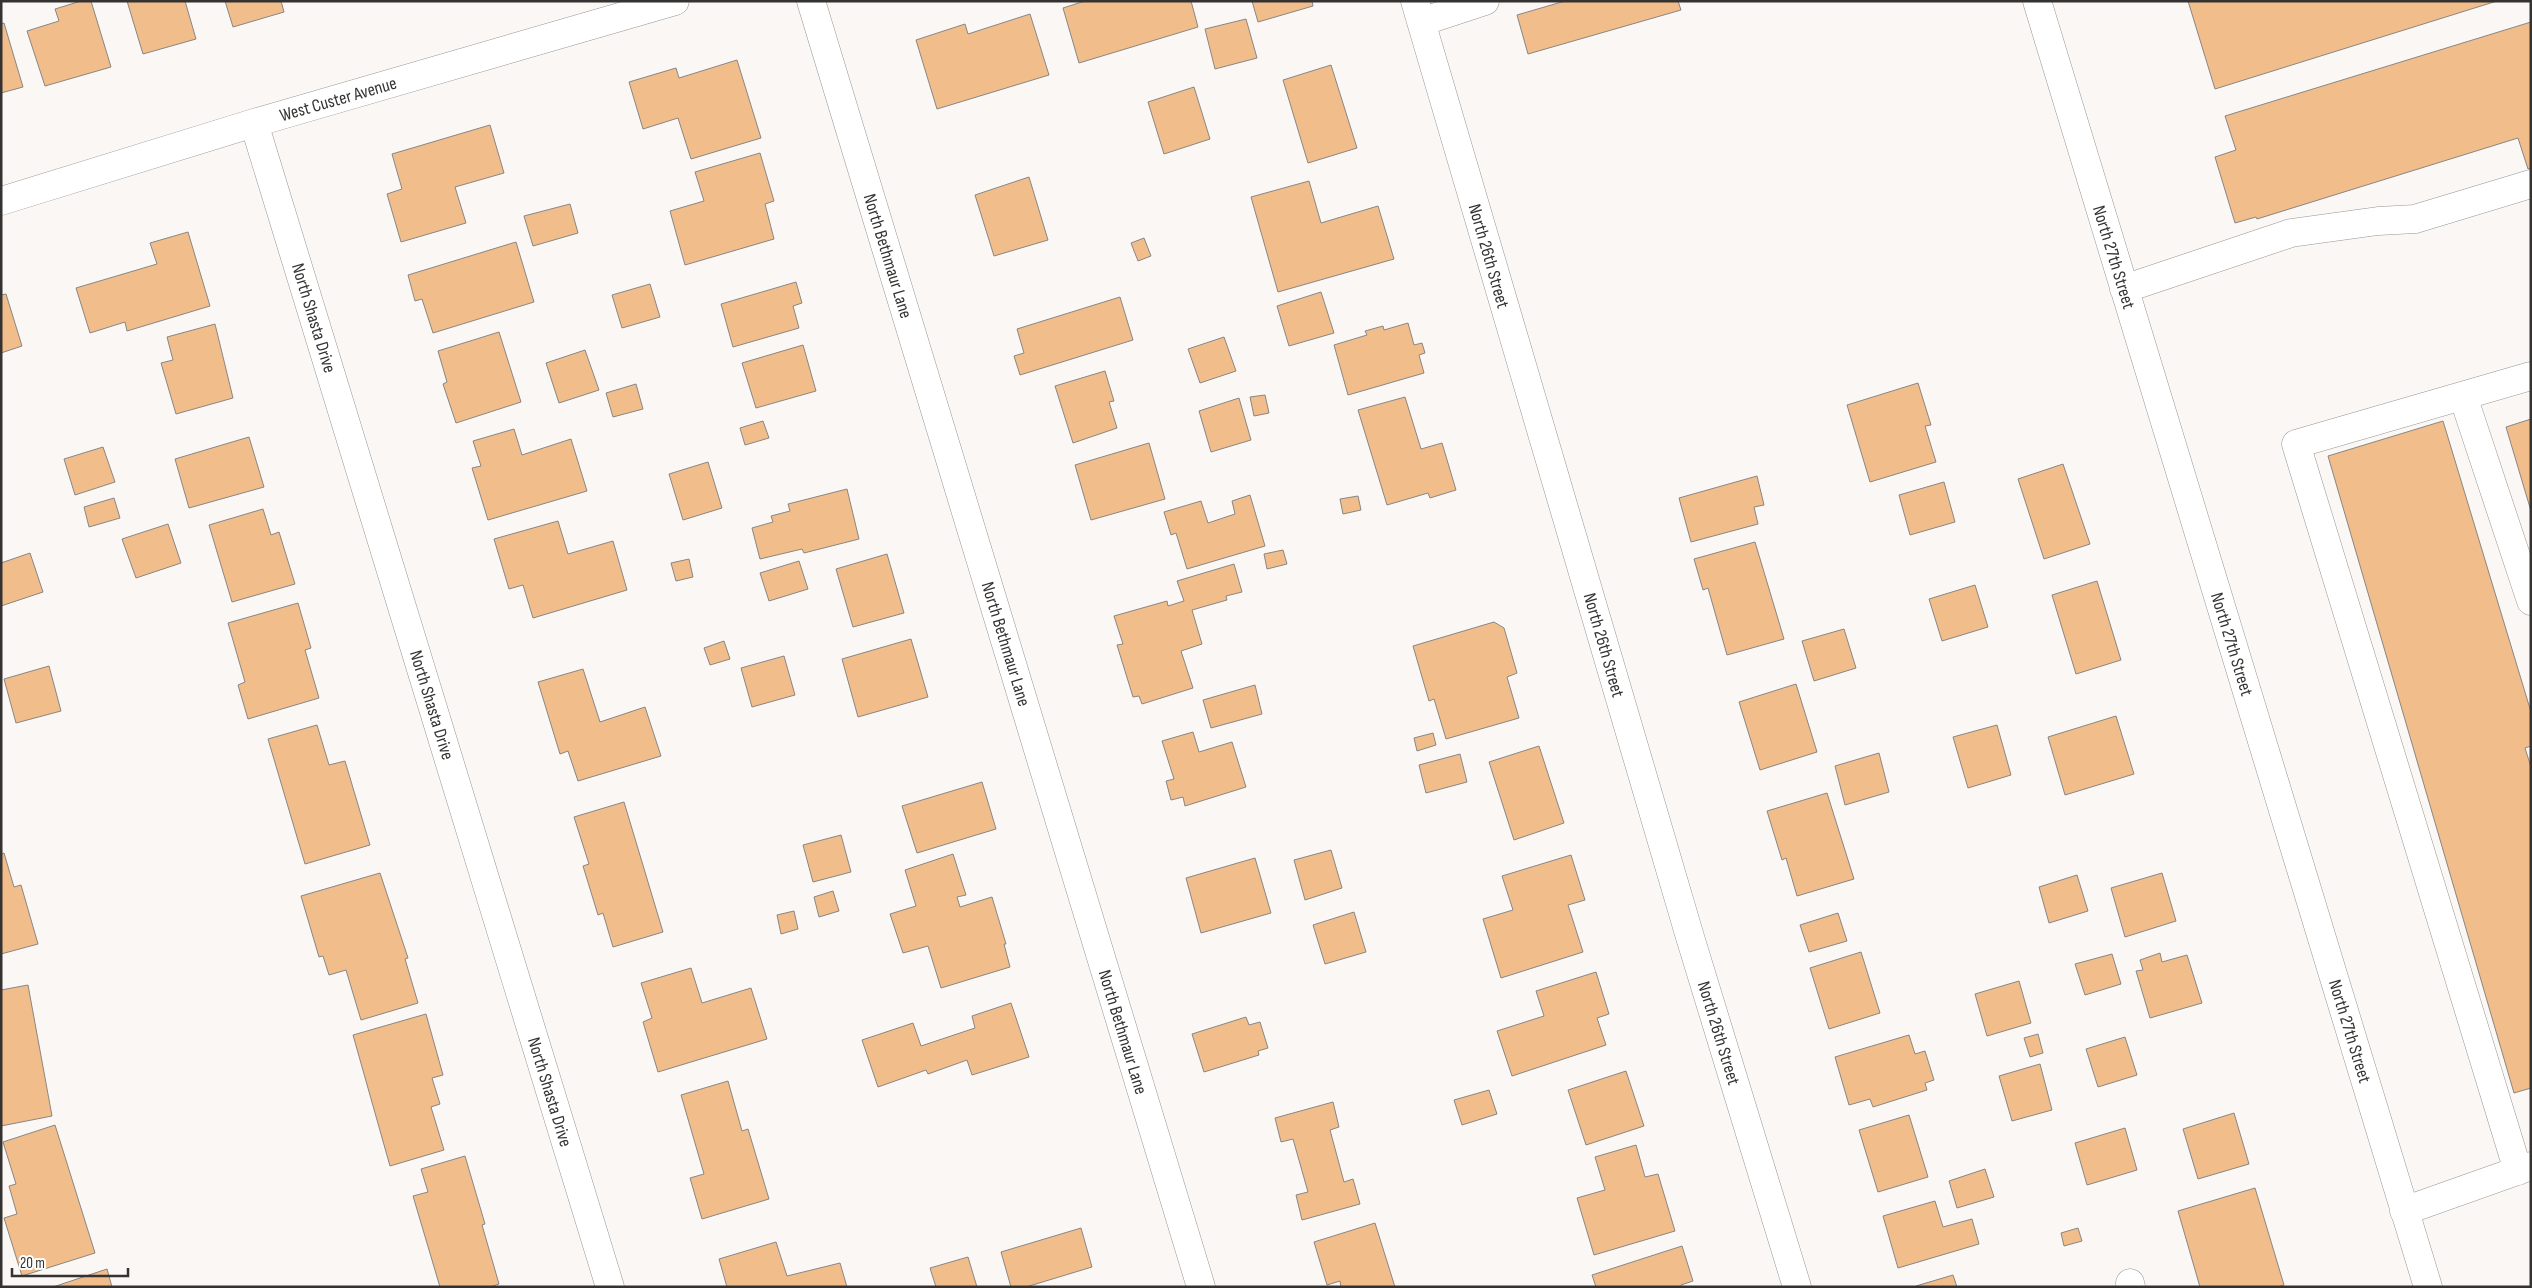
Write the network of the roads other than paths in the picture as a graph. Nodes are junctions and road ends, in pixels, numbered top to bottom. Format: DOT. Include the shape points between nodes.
graph roads {
  1 [pos="676,1"];
  2 [pos="811,1"];
  3 [pos="1485,1"];
  4 [pos="2036,1"];
  5 [pos="1418,12"];
  6 [pos="254,123"];
  7 [pos="2531,184"];
  8 [pos="1,201"];
  9 [pos="2124,289"];
  10 [pos="2531,376"];
  11 [pos="2463,396"];
  12 [pos="2531,601"];
  13 [pos="2524,1168"];
  14 [pos="2404,1211"];
  15 [pos="610,1287"];
  16 [pos="1201,1287"];
  17 [pos="1797,1287"];
  18 [pos="2428,1287"];
  1 -- 6 [label="street, West Custer Avenue"];
  2 -- 16 [label="street, North Bethmaur Lane"];
  3 -- 5 [label="street"];
  4 -- 9 [label="street, North 27th Street"];
  5 -- 17 [label="street, North 26th Street" via="1690,937"];
  6 -- 8 [label="street, West Custer Avenue"];
  6 -- 15 [label="street, North Shasta Drive"];
  7 -- 9 [label="street" via="2416,220 2378,221 2291,233"];
  9 -- 14 [label="street, North 27th Street"];
  10 -- 11 [label="street"];
  11 -- 12 [label="street"];
  11 -- 13 [label="street" via="2296,444"];
  13 -- 14 [label="street"];
  14 -- 18 [label="street, North 27th Street"];
}
